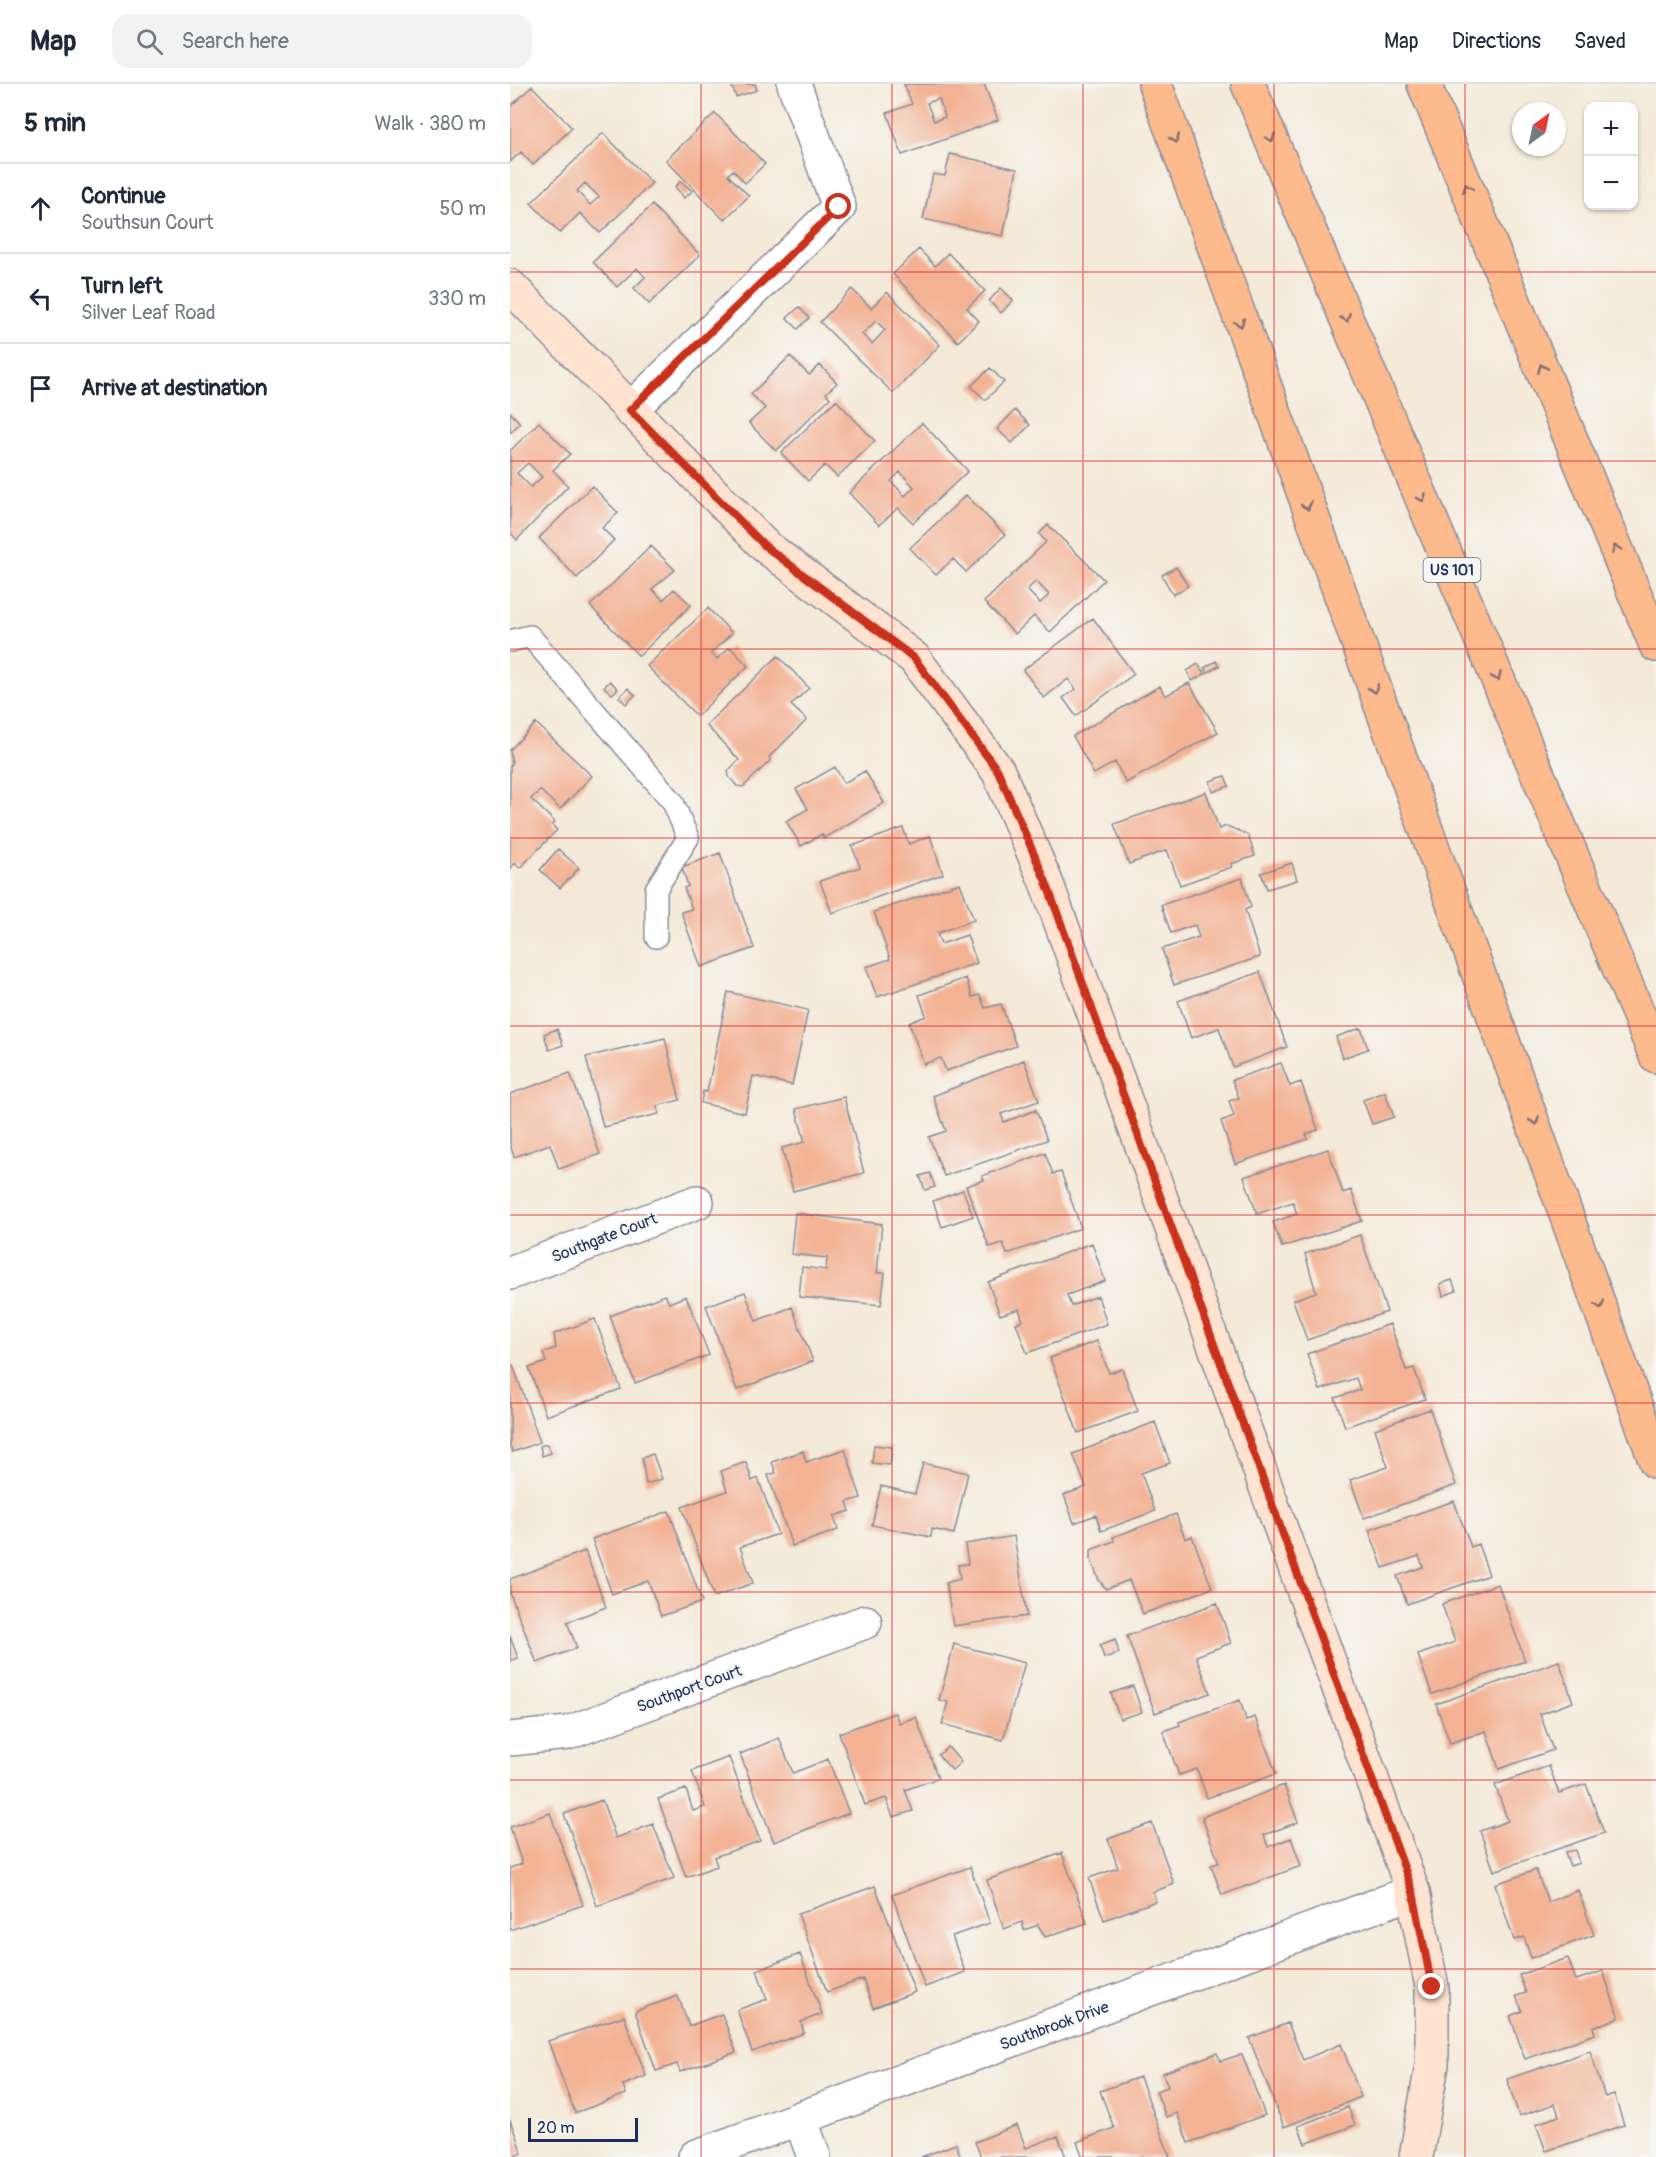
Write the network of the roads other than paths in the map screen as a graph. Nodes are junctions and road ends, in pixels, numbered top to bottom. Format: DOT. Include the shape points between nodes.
graph roads {
  1 [pos="794,84"];
  2 [pos="1155,84"];
  3 [pos="1248,84"];
  4 [pos="1424,84"];
  5 [pos="510,286"];
  6 [pos="630,410"];
  7 [pos="510,641"];
  8 [pos="1656,645"];
  9 [pos="656,937"];
  10 [pos="1656,1056"];
  11 [pos="697,1202"];
  12 [pos="510,1273"];
  13 [pos="1656,1462"];
  14 [pos="865,1622"];
  15 [pos="510,1739"];
  16 [pos="1413,1892"];
  17 [pos="800,2118"];
  18 [pos="695,2157"];
  19 [pos="814,2157"];
  20 [pos="1416,2157"];
  1 -- 6 [label="street" via="839,207"];
  2 -- 13 [label="highway, one-way"];
  3 -- 10 [label="highway, US 101, one-way"];
  8 -- 4 [label="highway, one-way"];
  5 -- 6 [label="street"];
  6 -- 16 [label="street" via="765,546 914,658 998,771 1046,882"];
  7 -- 9 [label="lane" via="530,636 673,802 688,838 656,889"];
  11 -- 12 [label="street, Southgate Court"];
  14 -- 15 [label="street, Southport Court" via="568,1733"];
  16 -- 17 [label="street, Southbrook Drive"];
  16 -- 20 [label="street" via="1432,1987 1432,2065"];
  17 -- 18 [label="street, Southbrook Drive"];
  17 -- 19 [label="street"];
}
